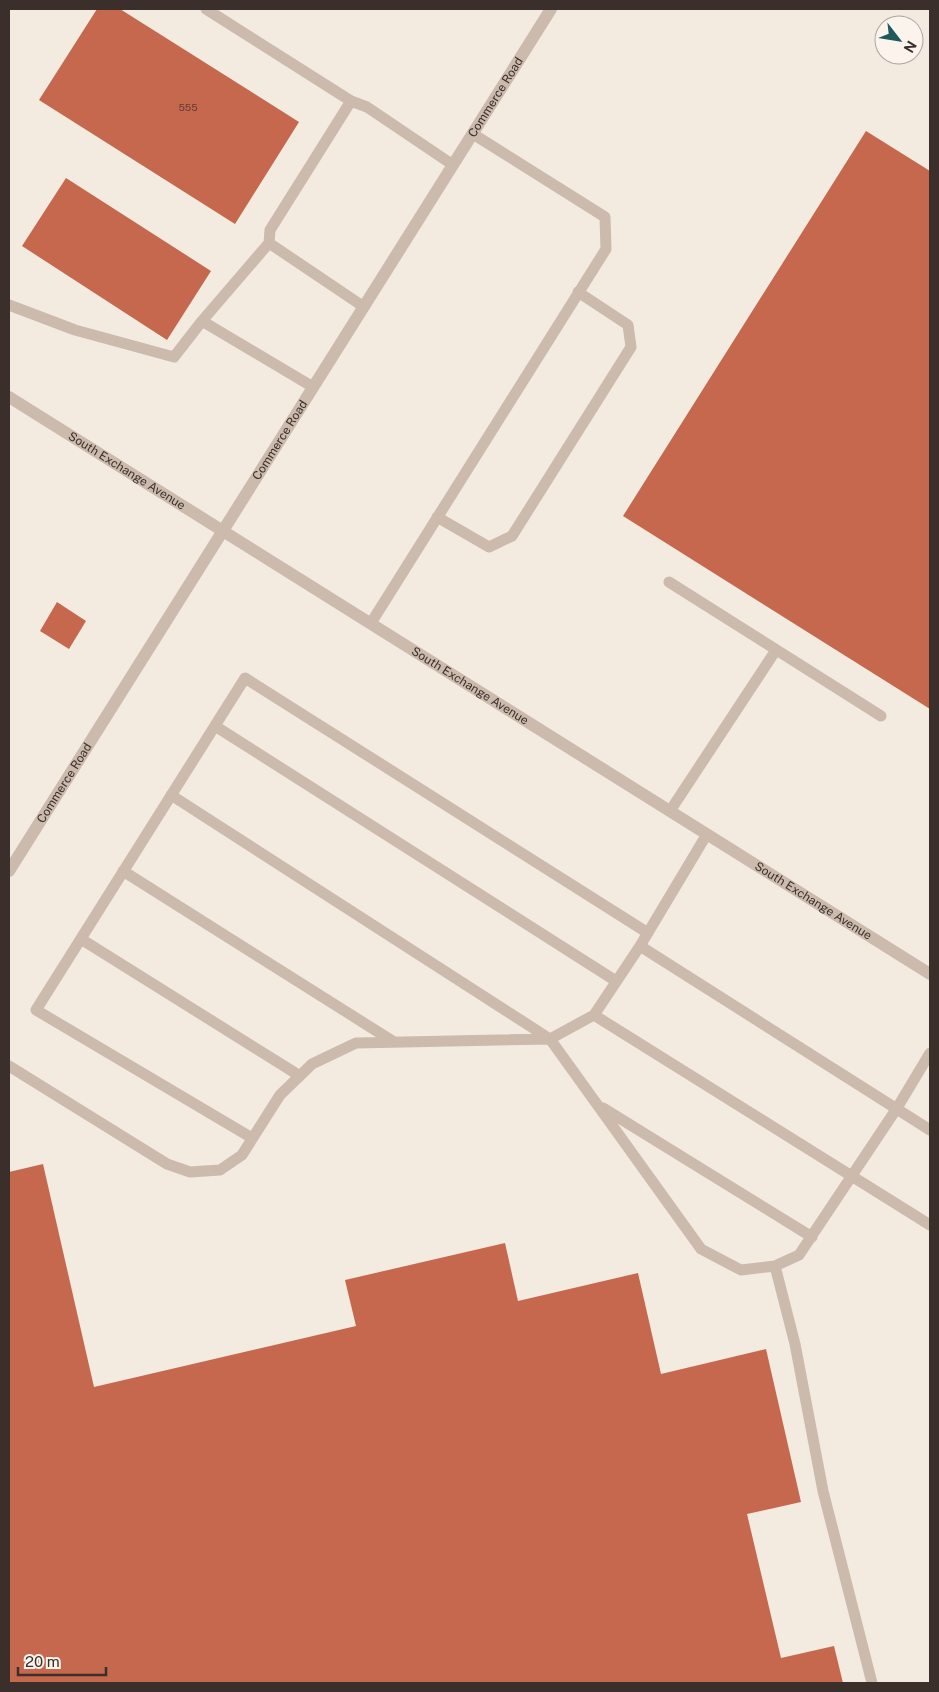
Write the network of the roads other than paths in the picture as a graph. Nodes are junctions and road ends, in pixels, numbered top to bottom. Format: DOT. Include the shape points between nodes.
graph roads {
  1 [pos="206,9"];
  2 [pos="551,9"];
  3 [pos="351,100"];
  4 [pos="473,134"];
  5 [pos="453,164"];
  6 [pos="269,242"];
  7 [pos="578,292"];
  8 [pos="9,304"];
  9 [pos="364,307"];
  10 [pos="202,321"];
  11 [pos="313,387"];
  12 [pos="9,397"];
  13 [pos="437,517"];
  14 [pos="223,531"];
  15 [pos="669,582"];
  16 [pos="371,623"];
  17 [pos="776,650"];
  18 [pos="881,716"];
  19 [pos="215,726"];
  20 [pos="171,795"];
  21 [pos="670,811"];
  22 [pos="707,834"];
  23 [pos="9,871"];
  24 [pos="123,871"];
  25 [pos="648,933"];
  26 [pos="80,939"];
  27 [pos="640,946"];
  28 [pos="930,974"];
  29 [pos="616,982"];
  30 [pos="594,1015"];
  31 [pos="550,1039"];
  32 [pos="394,1042"];
  33 [pos="930,1053"];
  34 [pos="9,1066"];
  35 [pos="300,1076"];
  36 [pos="597,1104"];
  37 [pos="897,1108"];
  38 [pos="930,1130"];
  39 [pos="252,1138"];
  40 [pos="852,1175"];
  41 [pos="930,1225"];
  42 [pos="812,1236"];
  43 [pos="775,1266"];
  44 [pos="872,1683"];
  1 -- 3 [label="lane"];
  2 -- 4 [label="street, Commerce Road"];
  3 -- 5 [label="lane" via="367,107"];
  3 -- 6 [label="lane" via="270,230"];
  4 -- 5 [label="street, Commerce Road"];
  4 -- 7 [label="lane" via="605,218 606,249"];
  5 -- 9 [label="street, Commerce Road"];
  6 -- 9 [label="lane"];
  6 -- 10 [label="lane"];
  7 -- 13 [label="lane"];
  7 -- 13 [label="lane" via="628,325 631,347 512,536 489,547"];
  8 -- 10 [label="lane" via="75,330 174,357"];
  9 -- 11 [label="street, Commerce Road"];
  10 -- 11 [label="lane"];
  11 -- 14 [label="street, Commerce Road"];
  12 -- 14 [label="street, South Exchange Avenue"];
  13 -- 16 [label="lane"];
  14 -- 16 [label="street, South Exchange Avenue"];
  14 -- 23 [label="street, Commerce Road"];
  15 -- 17 [label="lane"];
  16 -- 21 [label="street, South Exchange Avenue"];
  17 -- 18 [label="lane"];
  17 -- 21 [label="lane"];
  19 -- 20 [label="lane"];
  19 -- 25 [label="lane" via="245,678"];
  19 -- 29 [label="lane"];
  20 -- 24 [label="lane"];
  20 -- 31 [label="lane"];
  21 -- 22 [label="street, South Exchange Avenue"];
  22 -- 25 [label="lane"];
  22 -- 28 [label="street, South Exchange Avenue"];
  24 -- 26 [label="lane"];
  24 -- 32 [label="lane"];
  25 -- 27 [label="lane"];
  26 -- 35 [label="lane"];
  26 -- 39 [label="lane" via="36,1010"];
  27 -- 29 [label="lane"];
  27 -- 37 [label="lane"];
  29 -- 30 [label="lane"];
  30 -- 31 [label="lane"];
  30 -- 40 [label="lane"];
  31 -- 32 [label="lane"];
  31 -- 36 [label="lane"];
  32 -- 35 [label="lane" via="356,1043 312,1064"];
  33 -- 37 [label="lane"];
  34 -- 39 [label="lane" via="167,1164 190,1172 220,1170 242,1155"];
  35 -- 39 [label="lane" via="280,1095"];
  36 -- 42 [label="lane"];
  36 -- 43 [label="lane" via="701,1248 742,1270"];
  37 -- 38 [label="lane"];
  37 -- 40 [label="lane"];
  40 -- 41 [label="lane"];
  40 -- 42 [label="lane"];
  42 -- 43 [label="lane" via="799,1255"];
  43 -- 44 [label="lane" via="795,1344 823,1491"];
}
